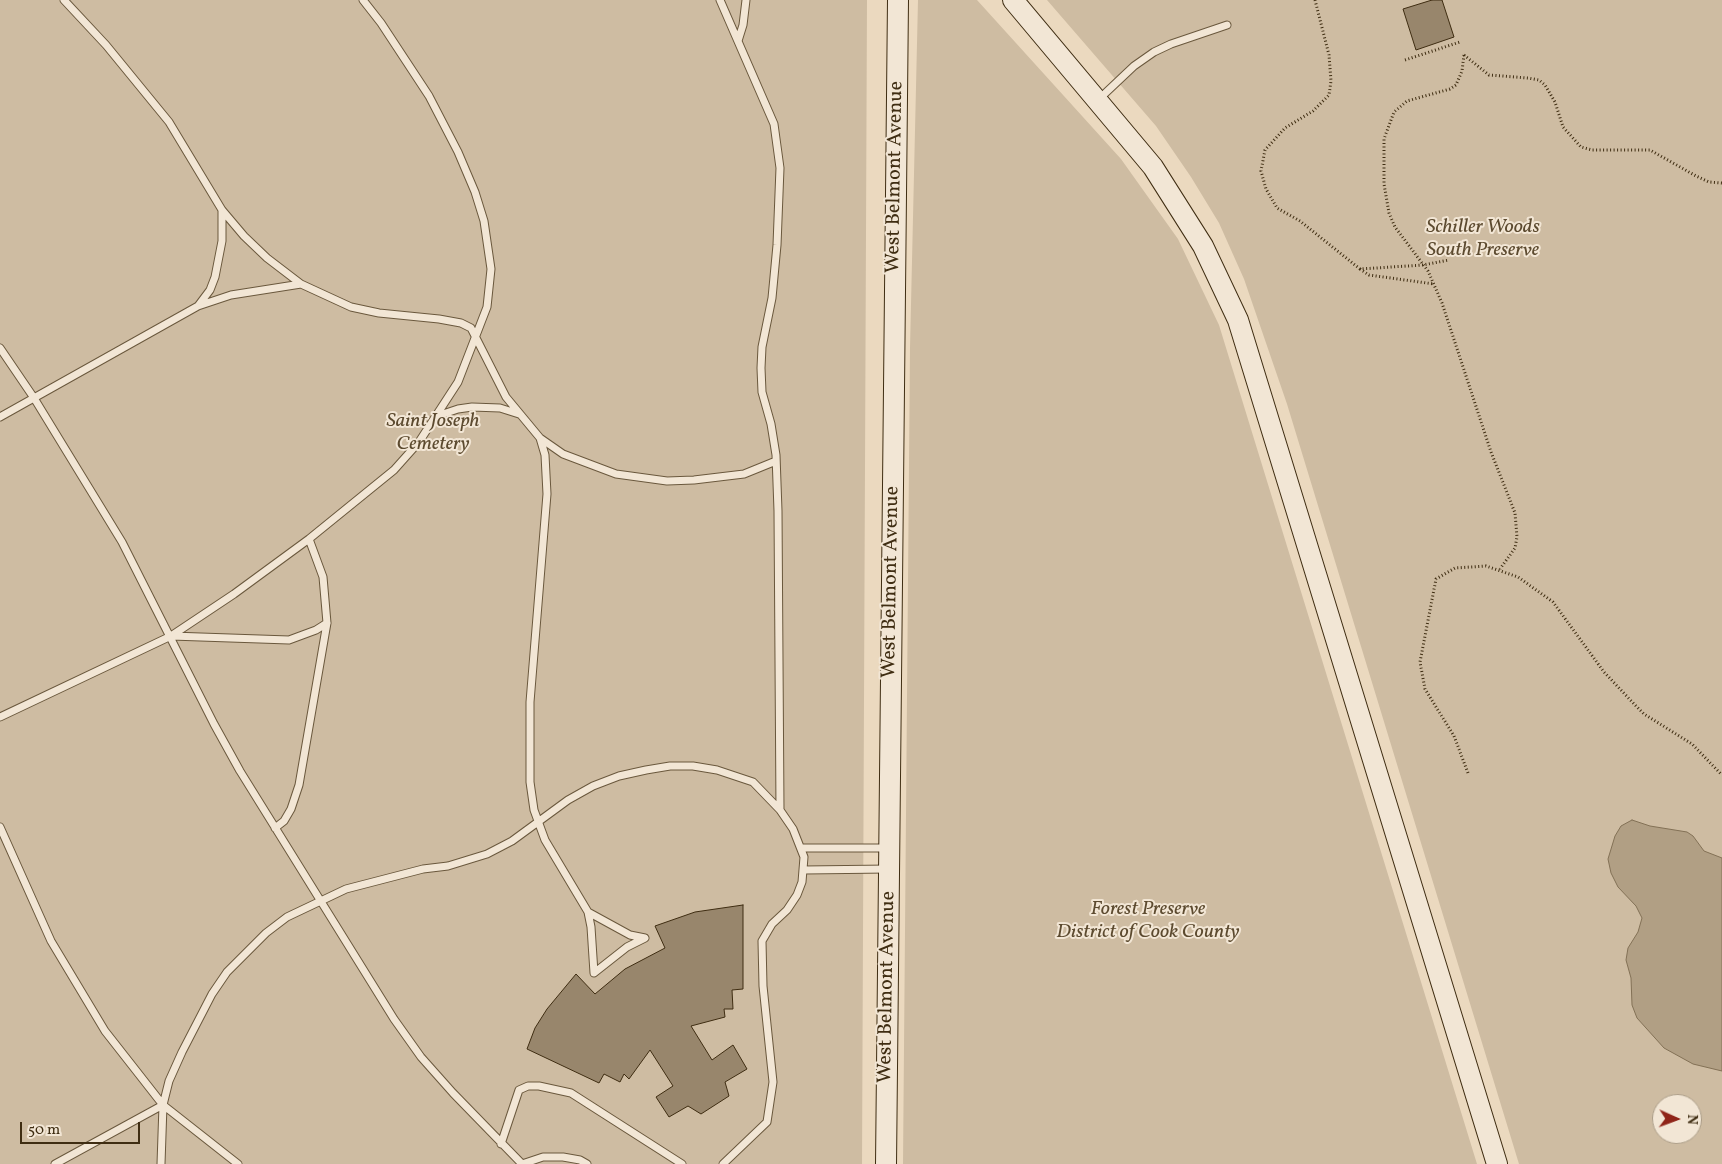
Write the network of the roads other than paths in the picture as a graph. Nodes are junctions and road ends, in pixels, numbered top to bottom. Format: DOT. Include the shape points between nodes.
graph roads {
  1 [pos="64,0"];
  2 [pos="363,0"];
  3 [pos="720,0"];
  4 [pos="746,0"];
  5 [pos="898,0"];
  6 [pos="1013,0"];
  7 [pos="1227,25"];
  8 [pos="738,41"];
  9 [pos="1098,100"];
  10 [pos="222,210"];
  11 [pos="301,284"];
  12 [pos="198,306"];
  13 [pos="476,335"];
  14 [pos="0,348"];
  15 [pos="34,398"];
  16 [pos="520,414"];
  17 [pos="437,416"];
  18 [pos="0,417"];
  19 [pos="540,438"];
  20 [pos="776,461"];
  21 [pos="309,539"];
  22 [pos="327,622"];
  23 [pos="171,636"];
  24 [pos="0,716"];
  25 [pos="780,810"];
  26 [pos="538,823"];
  27 [pos="0,827"];
  28 [pos="275,828"];
  29 [pos="802,848"];
  30 [pos="890,848"];
  31 [pos="890,869"];
  32 [pos="804,870"];
  33 [pos="319,901"];
  34 [pos="588,912"];
  35 [pos="163,1105"];
  36 [pos="501,1144"];
  37 [pos="55,1164"];
  38 [pos="161,1164"];
  39 [pos="238,1164"];
  40 [pos="522,1164"];
  41 [pos="587,1164"];
  42 [pos="682,1164"];
  43 [pos="723,1164"];
  44 [pos="886,1164"];
  45 [pos="1497,1164"];
  1 -- 10 [label="lane" via="169,122"];
  2 -- 13 [label="lane" via="429,96 475,192 484,221 491,269 487,307"];
  3 -- 8 [label="lane"];
  4 -- 8 [label="lane"];
  5 -- 30 [label="main road, West Belmont Avenue"];
  6 -- 9 [label="main road"];
  7 -- 9 [label="lane" via="1154,52"];
  8 -- 20 [label="lane" via="774,124 780,168 772,298 761,368 762,392"];
  9 -- 45 [label="main road" via="1153,168 1180,208 1203,246 1238,320"];
  10 -- 11 [label="lane" via="267,258"];
  10 -- 12 [label="lane" via="222,241 215,277"];
  11 -- 12 [label="lane" via="231,295"];
  11 -- 13 [label="lane" via="352,307 461,323"];
  12 -- 15 [label="lane"];
  13 -- 16 [label="lane" via="503,390"];
  13 -- 17 [label="lane" via="458,382"];
  14 -- 15 [label="lane"];
  15 -- 18 [label="lane"];
  15 -- 23 [label="lane" via="122,542"];
  16 -- 17 [label="lane" via="500,408 472,407"];
  16 -- 19 [label="lane"];
  17 -- 21 [label="lane" via="394,470"];
  19 -- 20 [label="lane" via="563,454 592,466 616,474 667,481 744,474"];
  19 -- 26 [label="lane" via="547,494 530,702 530,782"];
  20 -- 25 [label="lane"];
  21 -- 22 [label="lane" via="323,577"];
  21 -- 23 [label="lane"];
  22 -- 23 [label="lane" via="290,640"];
  22 -- 28 [label="lane" via="299,786 291,809"];
  23 -- 24 [label="lane"];
  23 -- 28 [label="lane" via="214,724"];
  25 -- 26 [label="lane" via="753,782 739,776 693,766 670,766 619,776 593,786"];
  25 -- 29 [label="lane"];
  26 -- 33 [label="lane" via="487,854 448,866 372,881"];
  26 -- 34 [label="lane"];
  27 -- 35 [label="lane" via="51,941 77,986 105,1031"];
  28 -- 33 [label="lane"];
  29 -- 30 [label="lane"];
  29 -- 32 [label="lane"];
  30 -- 31 [label="main road, West Belmont Avenue"];
  31 -- 32 [label="lane"];
  31 -- 44 [label="main road, West Belmont Avenue"];
  32 -- 43 [label="lane" via="797,895 762,941 773,1082 767,1122"];
  33 -- 35 [label="lane" via="287,917 266,933 227,972 198,1019 169,1081"];
  33 -- 36 [label="lane" via="421,1057"];
  34 -- 34 [label="lane" via="592,927 594,973 627,947 645,938 630,935"];
  35 -- 37 [label="lane"];
  35 -- 38 [label="lane"];
  35 -- 39 [label="lane"];
  36 -- 40 [label="lane"];
  36 -- 42 [label="lane" via="519,1090 538,1086 571,1093"];
  40 -- 41 [label="lane" via="543,1157 563,1157"];
}
